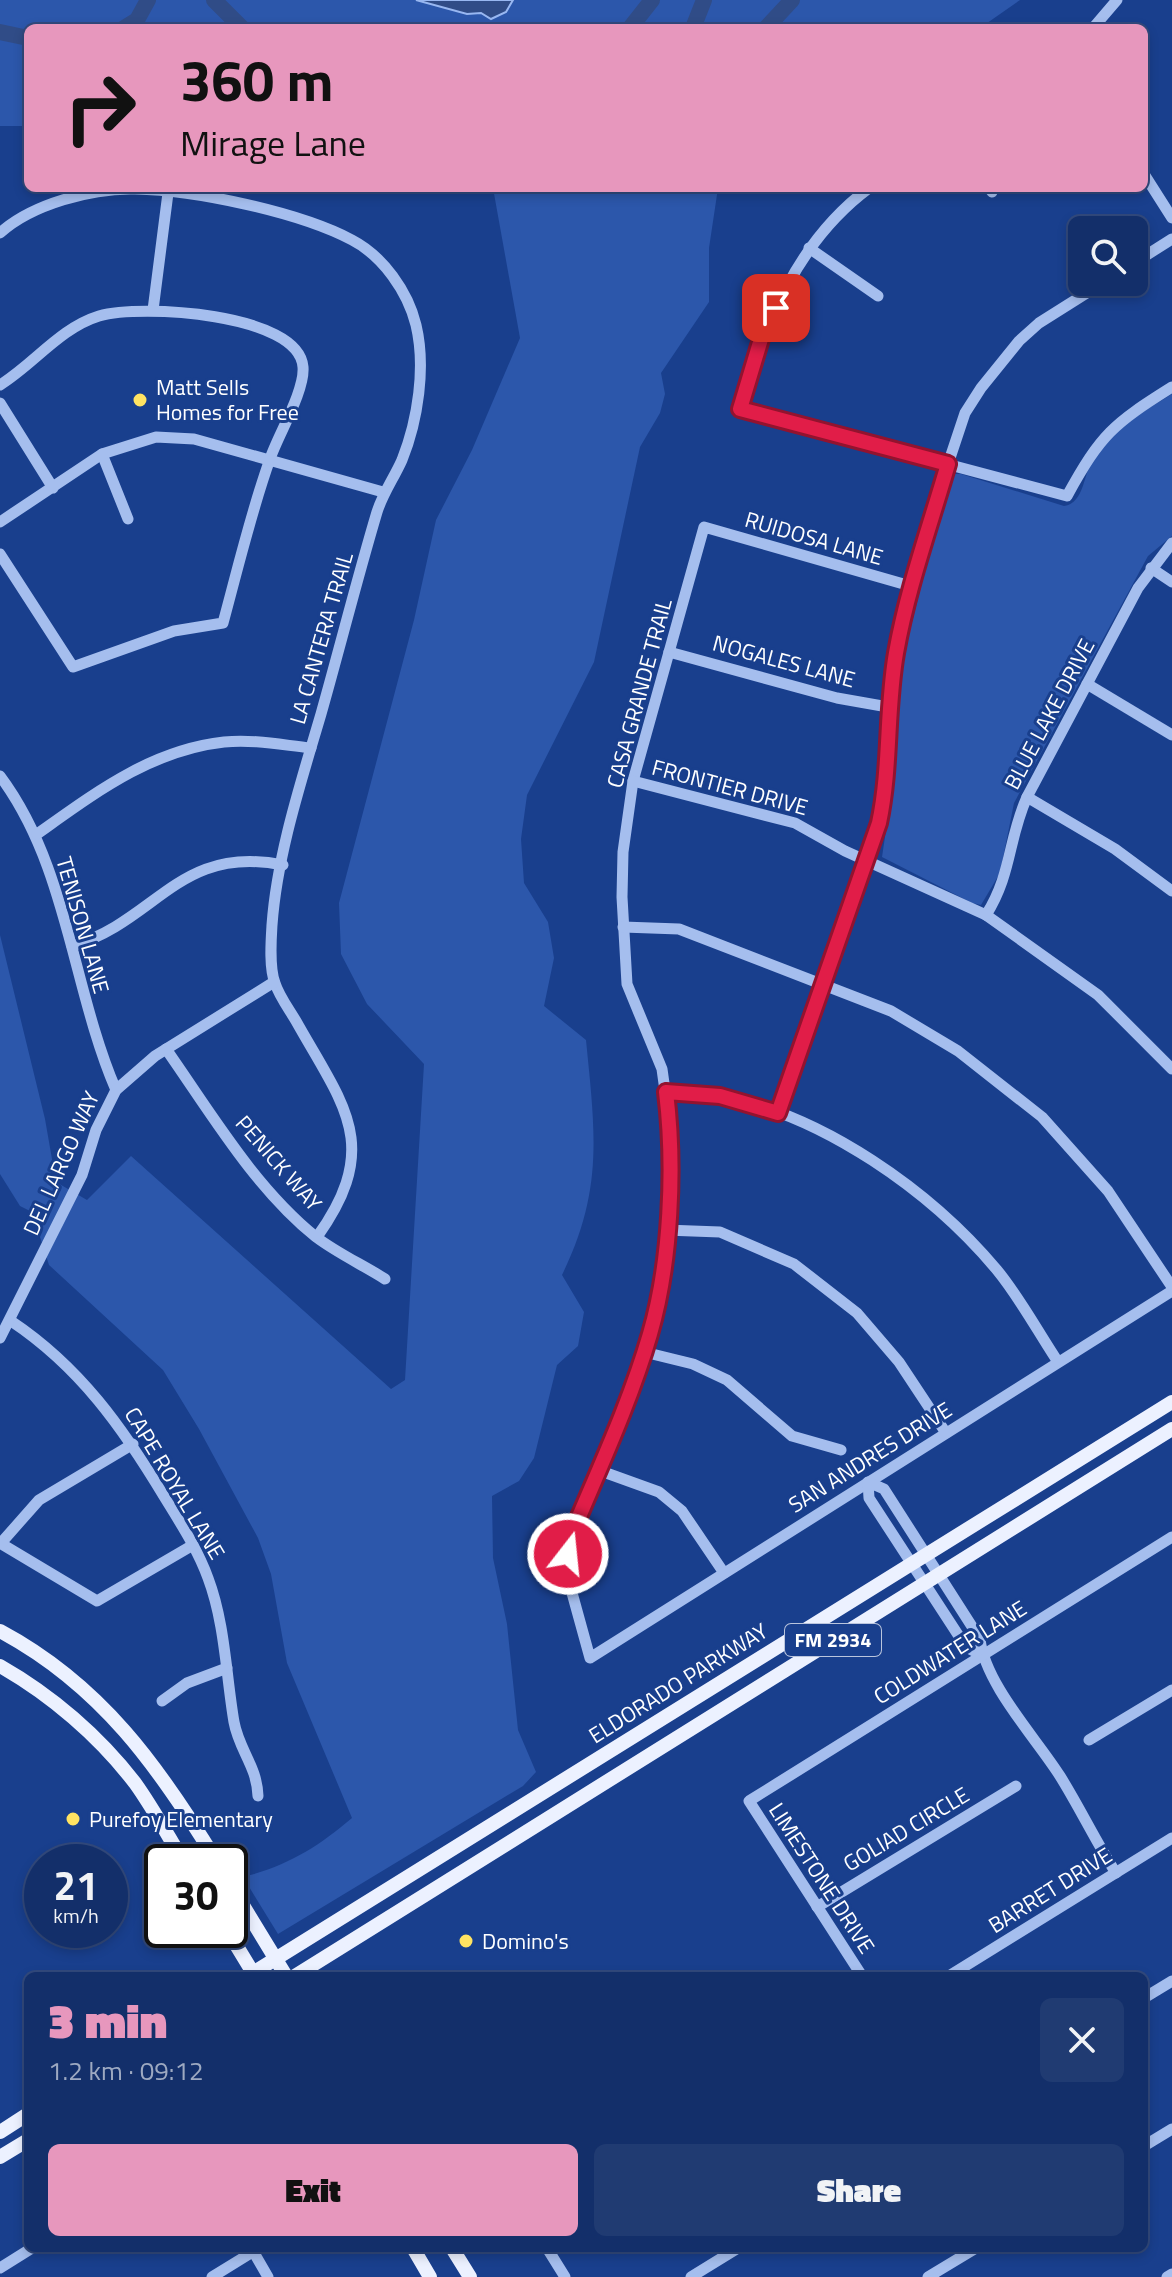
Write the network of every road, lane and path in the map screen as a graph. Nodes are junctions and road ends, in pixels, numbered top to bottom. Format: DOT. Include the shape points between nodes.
graph roads {
  1 [pos="1117,0"];
  2 [pos="1096,24"];
  3 [pos="1148,180"];
  4 [pos="104,192"];
  5 [pos="160,192"];
  6 [pos="865,192"];
  7 [pos="168,193"];
  8 [pos="1172,218"];
  9 [pos="0,233"];
  10 [pos="1172,239"];
  11 [pos="809,248"];
  12 [pos="1148,254"];
  13 [pos="878,296"];
  14 [pos="1082,296"];
  15 [pos="153,310"];
  16 [pos="0,385"];
  17 [pos="1172,387"];
  18 [pos="0,403"];
  19 [pos="102,454"];
  20 [pos="269,461"];
  21 [pos="948,464"];
  22 [pos="53,488"];
  23 [pos="383,492"];
  24 [pos="128,519"];
  25 [pos="0,522"];
  26 [pos="704,527"];
  27 [pos="1172,543"];
  28 [pos="0,554"];
  29 [pos="1151,568"];
  30 [pos="1172,582"];
  31 [pos="914,587"];
  32 [pos="669,652"];
  33 [pos="1087,684"];
  34 [pos="888,707"];
  35 [pos="1172,735"];
  36 [pos="311,748"];
  37 [pos="0,776"];
  38 [pos="633,781"];
  39 [pos="1027,797"];
  40 [pos="37,834"];
  41 [pos="865,859"];
  42 [pos="283,865"];
  43 [pos="1172,891"];
  44 [pos="986,915"];
  45 [pos="623,927"];
  46 [pos="72,946"];
  47 [pos="274,982"];
  48 [pos="823,986"];
  49 [pos="166,1049"];
  50 [pos="1172,1069"];
  51 [pos="116,1090"];
  52 [pos="666,1092"];
  53 [pos="778,1113"];
  54 [pos="665,1230"];
  55 [pos="317,1237"];
  56 [pos="385,1279"];
  57 [pos="1172,1289"];
  58 [pos="11,1321"];
  59 [pos="0,1338"];
  60 [pos="644,1352"];
  61 [pos="1058,1362"];
  62 [pos="1172,1402"];
  63 [pos="1172,1429"];
  64 [pos="946,1433"];
  65 [pos="133,1444"];
  66 [pos="841,1450"];
  67 [pos="598,1470"];
  68 [pos="868,1482"];
  69 [pos="1172,1537"];
  70 [pos="1,1543"];
  71 [pos="193,1545"];
  72 [pos="926,1555"];
  73 [pos="911,1564"];
  74 [pos="724,1573"];
  75 [pos="939,1574"];
  76 [pos="924,1583"];
  77 [pos="0,1631"];
  78 [pos="982,1655"];
  79 [pos="590,1658"];
  80 [pos="0,1666"];
  81 [pos="227,1668"];
  82 [pos="61,1671"];
  83 [pos="1172,1690"];
  84 [pos="44,1693"];
  85 [pos="162,1701"];
  86 [pos="1089,1740"];
  87 [pos="1016,1786"];
  88 [pos="172,1789"];
  89 [pos="258,1796"];
  90 [pos="749,1801"];
  91 [pos="147,1803"];
  92 [pos="480,1831"];
  93 [pos="1172,1838"];
  94 [pos="173,1844"];
  95 [pos="206,1844"];
  96 [pos="493,1852"];
  97 [pos="1116,1873"];
  98 [pos="817,1907"];
  99 [pos="248,1914"];
  100 [pos="237,1948"];
  101 [pos="275,1959"];
  102 [pos="250,1972"];
  103 [pos="256,1972"];
  104 [pos="283,1972"];
  105 [pos="301,1972"];
  106 [pos="859,1972"];
  107 [pos="955,1972"];
  108 [pos="1172,1981"];
  109 [pos="1148,1996"];
  110 [pos="22,2118"];
  111 [pos="1172,2129"];
  112 [pos="0,2132"];
  113 [pos="24,2143"];
  114 [pos="1148,2144"];
  115 [pos="0,2157"];
  116 [pos="26,2252"];
  117 [pos="253,2252"];
  118 [pos="257,2252"];
  119 [pos="415,2252"];
  120 [pos="454,2252"];
  121 [pos="549,2252"];
  122 [pos="732,2252"];
  123 [pos="969,2252"];
  124 [pos="0,2268"];
  125 [pos="212,2277"];
  126 [pos="268,2277"];
  127 [pos="430,2277"];
  128 [pos="470,2277"];
  129 [pos="565,2277"];
  130 [pos="691,2277"];
  131 [pos="928,2277"];
  1 -- 2 [label="street"];
  3 -- 8 [label="street"];
  4 -- 9 [label="street, LA CANTERA TRAIL" via="52,205"];
  5 -- 7 [label="street, LA CANTERA TRAIL"];
  6 -- 11 [label="street"];
  7 -- 15 [label="street"];
  7 -- 23 [label="street, LA CANTERA TRAIL" via="306,221 375,257 401,287 416,326 420,390 402,460"];
  10 -- 12 [label="street"];
  11 -- 13 [label="street"];
  11 -- 21 [label="street" via="764,329 740,409"];
  14 -- 21 [label="street" via="1039,323 999,363 965,413"];
  15 -- 16 [label="street" via="101,315 75,326"];
  15 -- 20 [label="street" via="258,327 286,339 301,354 304,370 298,391"];
  17 -- 21 [label="street" via="1109,431 1093,448 1067,496"];
  18 -- 22 [label="street"];
  19 -- 20 [label="street" via="156,437 194,439"];
  19 -- 22 [label="street"];
  19 -- 24 [label="street"];
  20 -- 23 [label="street"];
  20 -- 28 [label="street" via="223,623 174,631 73,667"];
  21 -- 31 [label="street"];
  22 -- 25 [label="street"];
  23 -- 36 [label="street, LA CANTERA TRAIL"];
  26 -- 31 [label="street, RUIDOSA LANE"];
  26 -- 32 [label="street, CASA GRANDE TRAIL"];
  27 -- 29 [label="street, BLUE LAKE DRIVE"];
  29 -- 30 [label="street"];
  29 -- 33 [label="street, BLUE LAKE DRIVE"];
  31 -- 34 [label="street" via="896,650"];
  32 -- 34 [label="street, NOGALES LANE"];
  32 -- 38 [label="street, CASA GRANDE TRAIL"];
  33 -- 35 [label="street"];
  33 -- 39 [label="street, BLUE LAKE DRIVE"];
  34 -- 41 [label="street" via="888,783"];
  36 -- 40 [label="street" via="225,742 159,757"];
  36 -- 42 [label="street, LA CANTERA TRAIL"];
  37 -- 40 [label="street, TENISON LANE"];
  38 -- 41 [label="street, FRONTIER DRIVE" via="795,823"];
  38 -- 45 [label="street, CASA GRANDE TRAIL" via="623,852"];
  39 -- 43 [label="street" via="1115,849"];
  39 -- 44 [label="street, BLUE LAKE DRIVE" via="1005,882"];
  40 -- 46 [label="street, TENISON LANE"];
  41 -- 44 [label="street, FRONTIER DRIVE"];
  41 -- 48 [label="street"];
  42 -- 46 [label="street" via="233,860 203,867 105,933"];
  42 -- 47 [label="street, LA CANTERA TRAIL" via="272,926"];
  44 -- 50 [label="street, FRONTIER DRIVE" via="1098,995"];
  45 -- 48 [label="street" via="679,929"];
  45 -- 52 [label="street, CASA GRANDE TRAIL" via="627,984 662,1069"];
  46 -- 51 [label="street, TENISON LANE" via="88,1016"];
  47 -- 49 [label="street, DEL LARGO WAY"];
  47 -- 55 [label="street, LA CANTERA TRAIL" via="339,1092 352,1131 350,1172"];
  48 -- 53 [label="street"];
  48 -- 57 [label="street" via="891,1011 958,1051 1042,1117 1108,1191"];
  49 -- 51 [label="street, DEL LARGO WAY"];
  49 -- 55 [label="street, PENICK WAY" via="242,1157"];
  51 -- 58 [label="street, DEL LARGO WAY" via="82,1175"];
  52 -- 53 [label="street" via="720,1096"];
  52 -- 54 [label="street, CASA GRANDE TRAIL" via="671,1134"];
  53 -- 61 [label="street" via="865,1155 936,1208 998,1271"];
  54 -- 60 [label="street, CASA GRANDE TRAIL" via="663,1275"];
  54 -- 64 [label="street" via="720,1232 794,1264 857,1313 899,1362"];
  55 -- 56 [label="street, PENICK WAY"];
  57 -- 61 [label="street, SAN ANDRES DRIVE"];
  58 -- 59 [label="street, DEL LARGO WAY"];
  58 -- 65 [label="street, CAPE ROYAL LANE" via="88,1386"];
  60 -- 66 [label="street" via="693,1364 727,1380 792,1436"];
  60 -- 67 [label="street, CASA GRANDE TRAIL"];
  61 -- 64 [label="street, SAN ANDRES DRIVE"];
  62 -- 72 [label="main road, ELDORADO PARKWAY / FM 2934"];
  63 -- 75 [label="main road, ELDORADO PARKWAY / FM 2934"];
  64 -- 68 [label="street, SAN ANDRES DRIVE"];
  65 -- 70 [label="street" via="39,1500"];
  65 -- 71 [label="street, CAPE ROYAL LANE"];
  67 -- 74 [label="street" via="659,1492 682,1511"];
  67 -- 79 [label="street, CASA GRANDE TRAIL" via="570,1538 566,1571"];
  68 -- 72 [label="street" via="884,1489"];
  68 -- 73 [label="street" via="869,1498"];
  68 -- 74 [label="street, SAN ANDRES DRIVE"];
  69 -- 78 [label="street, COLDWATER LANE"];
  70 -- 71 [label="street" via="97,1601"];
  71 -- 81 [label="street, CAPE ROYAL LANE" via="216,1606"];
  72 -- 73 [label="main road, ELDORADO PARKWAY / FM 2934"];
  72 -- 75 [label="street"];
  73 -- 76 [label="street"];
  73 -- 92 [label="main road, ELDORADO PARKWAY / FM 2934"];
  74 -- 79 [label="street, SAN ANDRES DRIVE"];
  75 -- 76 [label="main road, ELDORADO PARKWAY / FM 2934"];
  75 -- 78 [label="street" via="980,1639"];
  76 -- 78 [label="street" via="966,1647"];
  76 -- 96 [label="main road, ELDORADO PARKWAY / FM 2934"];
  77 -- 82 [label="main road"];
  78 -- 90 [label="street, COLDWATER LANE"];
  78 -- 97 [label="street"];
  80 -- 84 [label="main road"];
  81 -- 85 [label="street" via="187,1683"];
  81 -- 89 [label="street, CAPE ROYAL LANE" via="235,1726 257,1774"];
  82 -- 84 [label="main road"];
  82 -- 88 [label="main road" via="136,1741"];
  83 -- 86 [label="street"];
  84 -- 91 [label="main road" via="124,1772"];
  87 -- 98 [label="street, GOLIAD CIRCLE"];
  88 -- 91 [label="main road"];
  88 -- 95 [label="main road"];
  90 -- 98 [label="street, LIMESTONE DRIVE"];
  91 -- 94 [label="main road"];
  92 -- 96 [label="main road"];
  92 -- 101 [label="main road, ELDORADO PARKWAY / FM 2934"];
  93 -- 97 [label="street, BARRET DRIVE"];
  96 -- 105 [label="main road, ELDORADO PARKWAY / FM 2934"];
  97 -- 107 [label="street, BARRET DRIVE"];
  98 -- 106 [label="street, LIMESTONE DRIVE"];
  99 -- 101 [label="main road"];
  100 -- 102 [label="main road"];
  101 -- 103 [label="main road, ELDORADO PARKWAY / FM 2934"];
  101 -- 104 [label="main road"];
  108 -- 109 [label="street"];
  110 -- 112 [label="main road"];
  111 -- 114 [label="street"];
  113 -- 115 [label="main road"];
  116 -- 124 [label="street"];
  117 -- 125 [label="street"];
  118 -- 126 [label="street"];
  119 -- 127 [label="main road"];
  120 -- 128 [label="main road"];
  121 -- 129 [label="street"];
  122 -- 130 [label="street"];
  123 -- 131 [label="street"];
}
